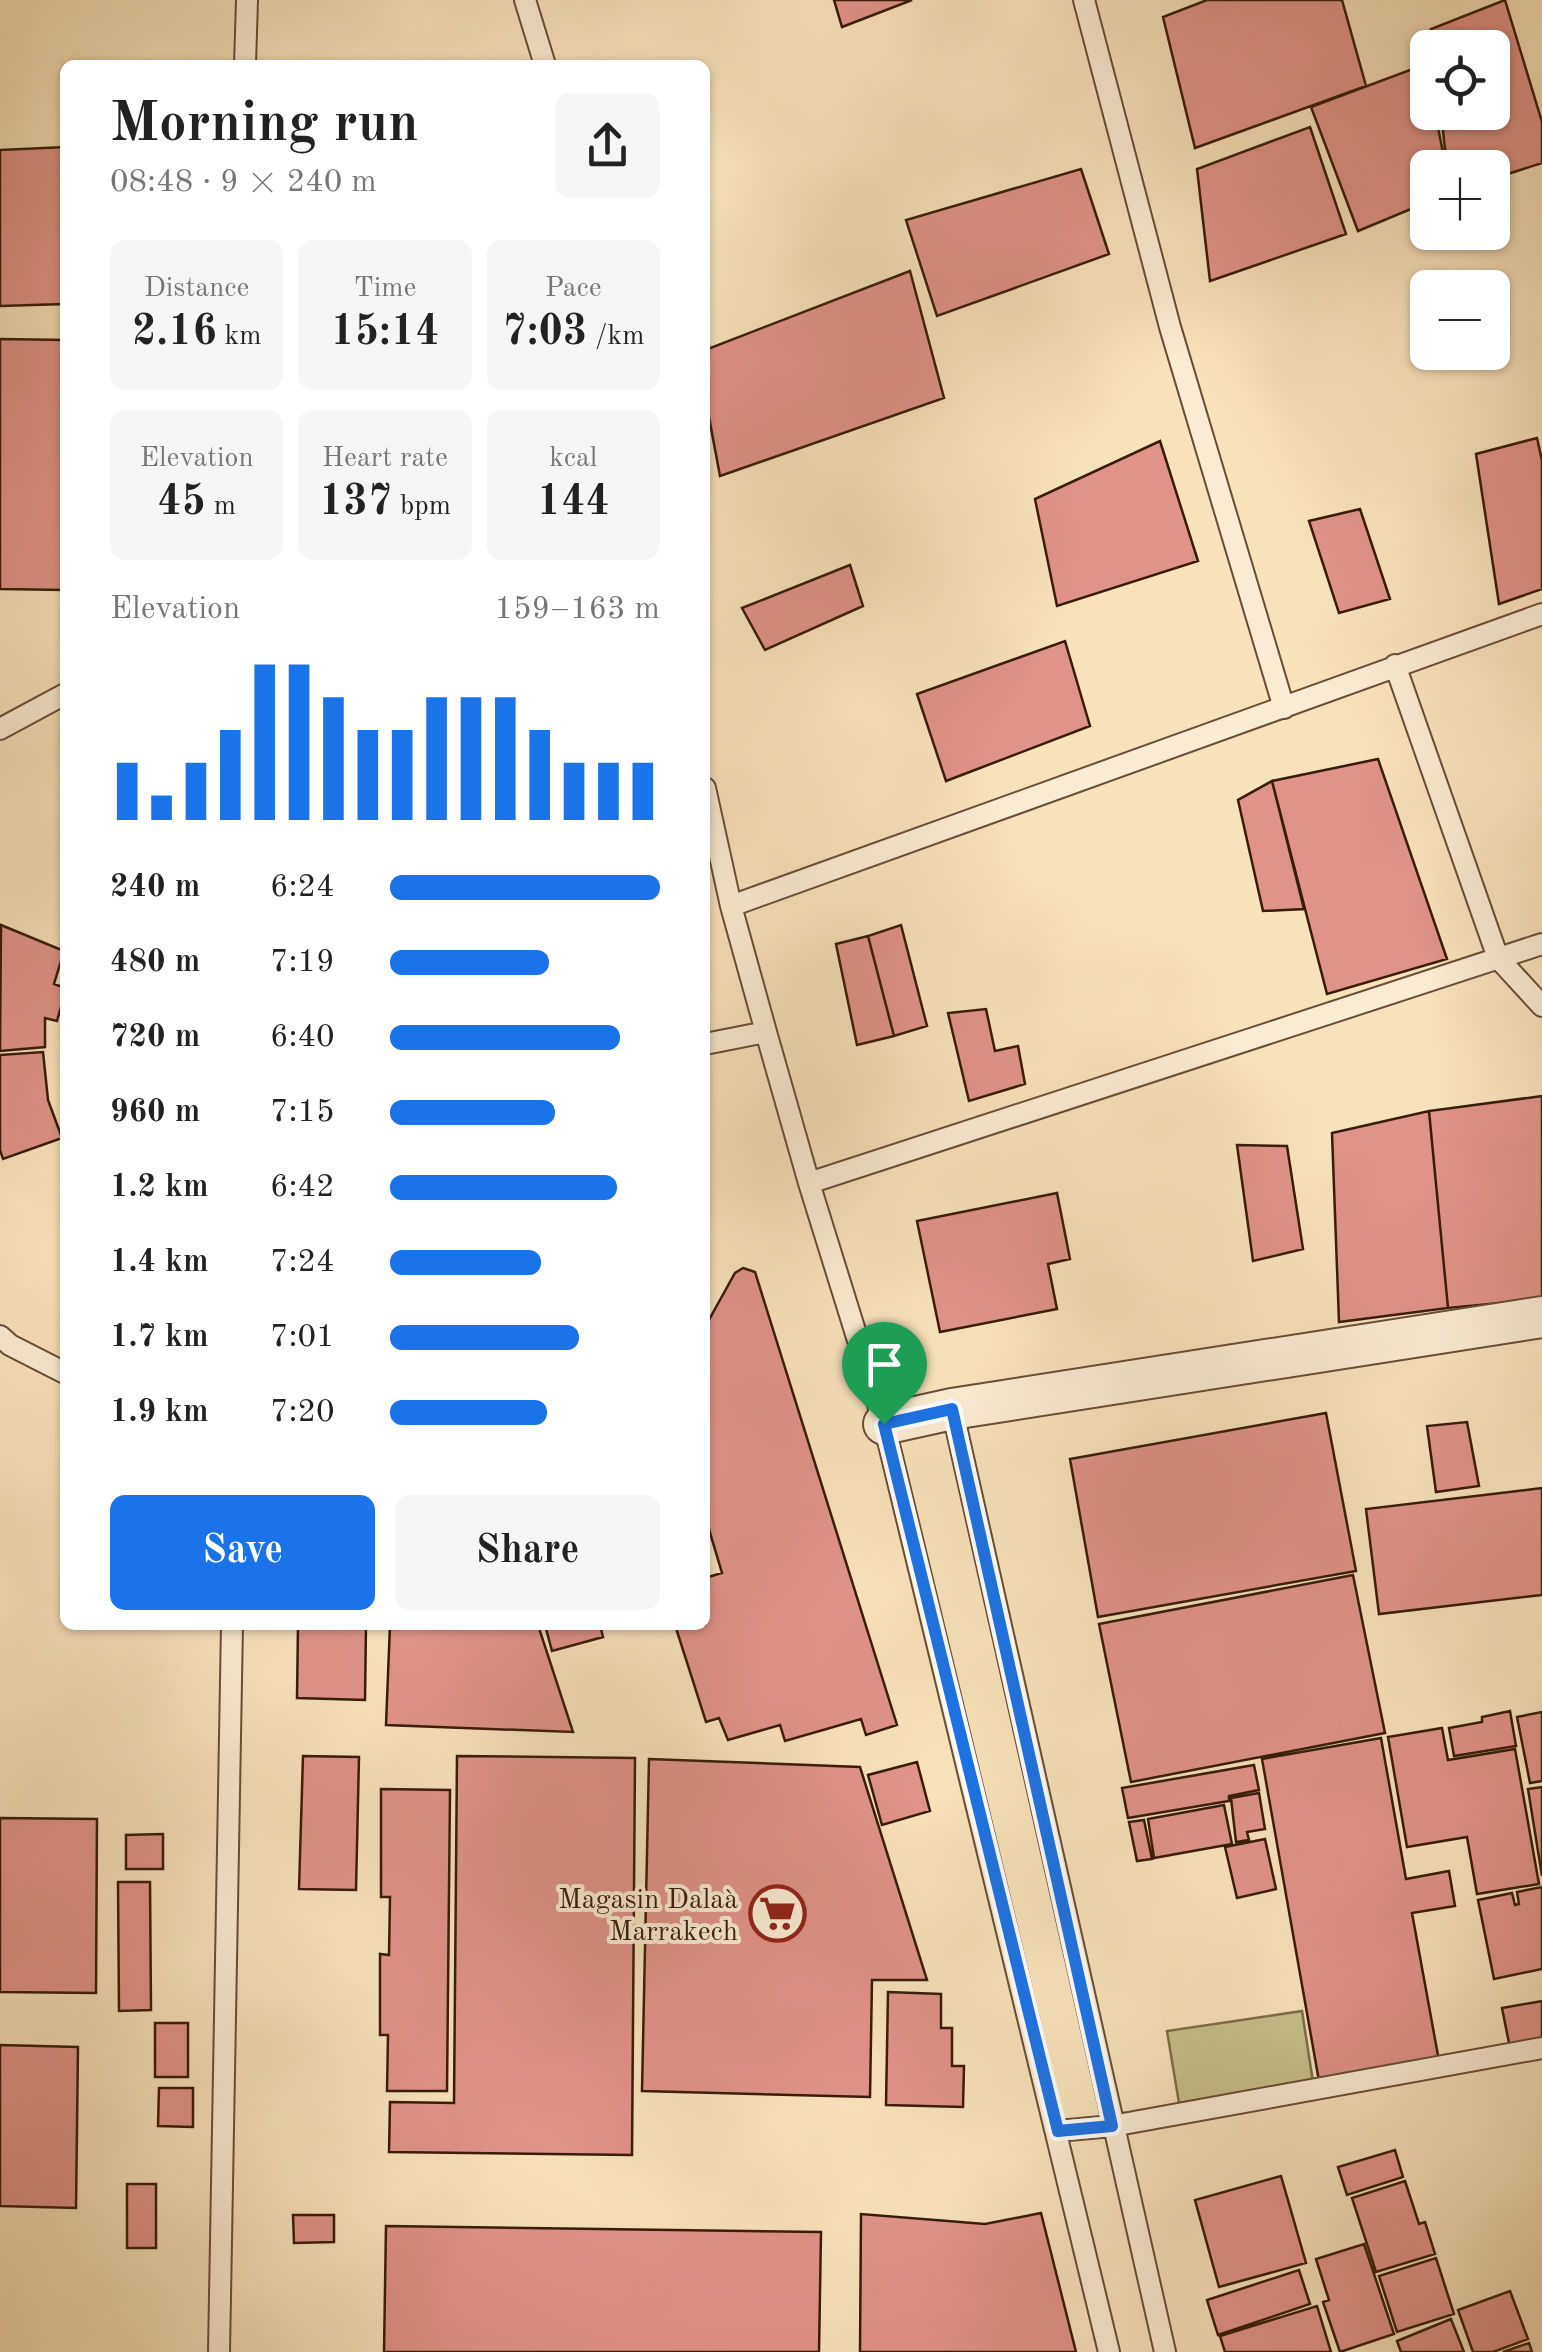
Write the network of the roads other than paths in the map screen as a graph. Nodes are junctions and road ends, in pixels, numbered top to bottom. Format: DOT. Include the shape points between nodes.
graph roads {
  1 [pos="247,0"];
  2 [pos="525,0"];
  3 [pos="1084,0"];
  4 [pos="244,60"];
  5 [pos="543,60"];
  6 [pos="1542,614"];
  7 [pos="1395,665"];
  8 [pos="60,697"];
  9 [pos="1284,708"];
  10 [pos="0,729"];
  11 [pos="710,812"];
  12 [pos="730,906"];
  13 [pos="1542,944"];
  14 [pos="1498,958"];
  15 [pos="1542,1006"];
  16 [pos="766,1032"];
  17 [pos="710,1043"];
  18 [pos="809,1184"];
  19 [pos="1542,1316"];
  20 [pos="0,1336"];
  21 [pos="60,1370"];
  22 [pos="952,1409"];
  23 [pos="884,1424"];
  24 [pos="232,1630"];
  25 [pos="1542,2048"];
  26 [pos="1112,2126"];
  27 [pos="1058,2131"];
  28 [pos="218,2352"];
  29 [pos="1109,2352"];
  30 [pos="1165,2352"];
  1 -- 4 [label="lane"];
  2 -- 5 [label="lane"];
  3 -- 9 [label="lane" via="1170,327"];
  6 -- 7 [label="lane"];
  7 -- 9 [label="lane"];
  7 -- 14 [label="lane"];
  8 -- 10 [label="lane"];
  9 -- 12 [label="lane"];
  11 -- 12 [label="lane"];
  12 -- 16 [label="lane"];
  13 -- 14 [label="lane"];
  14 -- 15 [label="lane"];
  14 -- 18 [label="lane"];
  16 -- 17 [label="lane"];
  16 -- 18 [label="lane"];
  18 -- 23 [label="lane"];
  19 -- 22 [label="street"];
  20 -- 21 [label="lane"];
  22 -- 23 [label="street"];
  22 -- 26 [label="lane"];
  23 -- 27 [label="lane"];
  24 -- 28 [label="lane"];
  25 -- 26 [label="lane"];
  26 -- 27 [label="lane"];
  26 -- 30 [label="lane"];
  27 -- 29 [label="lane"];
}
